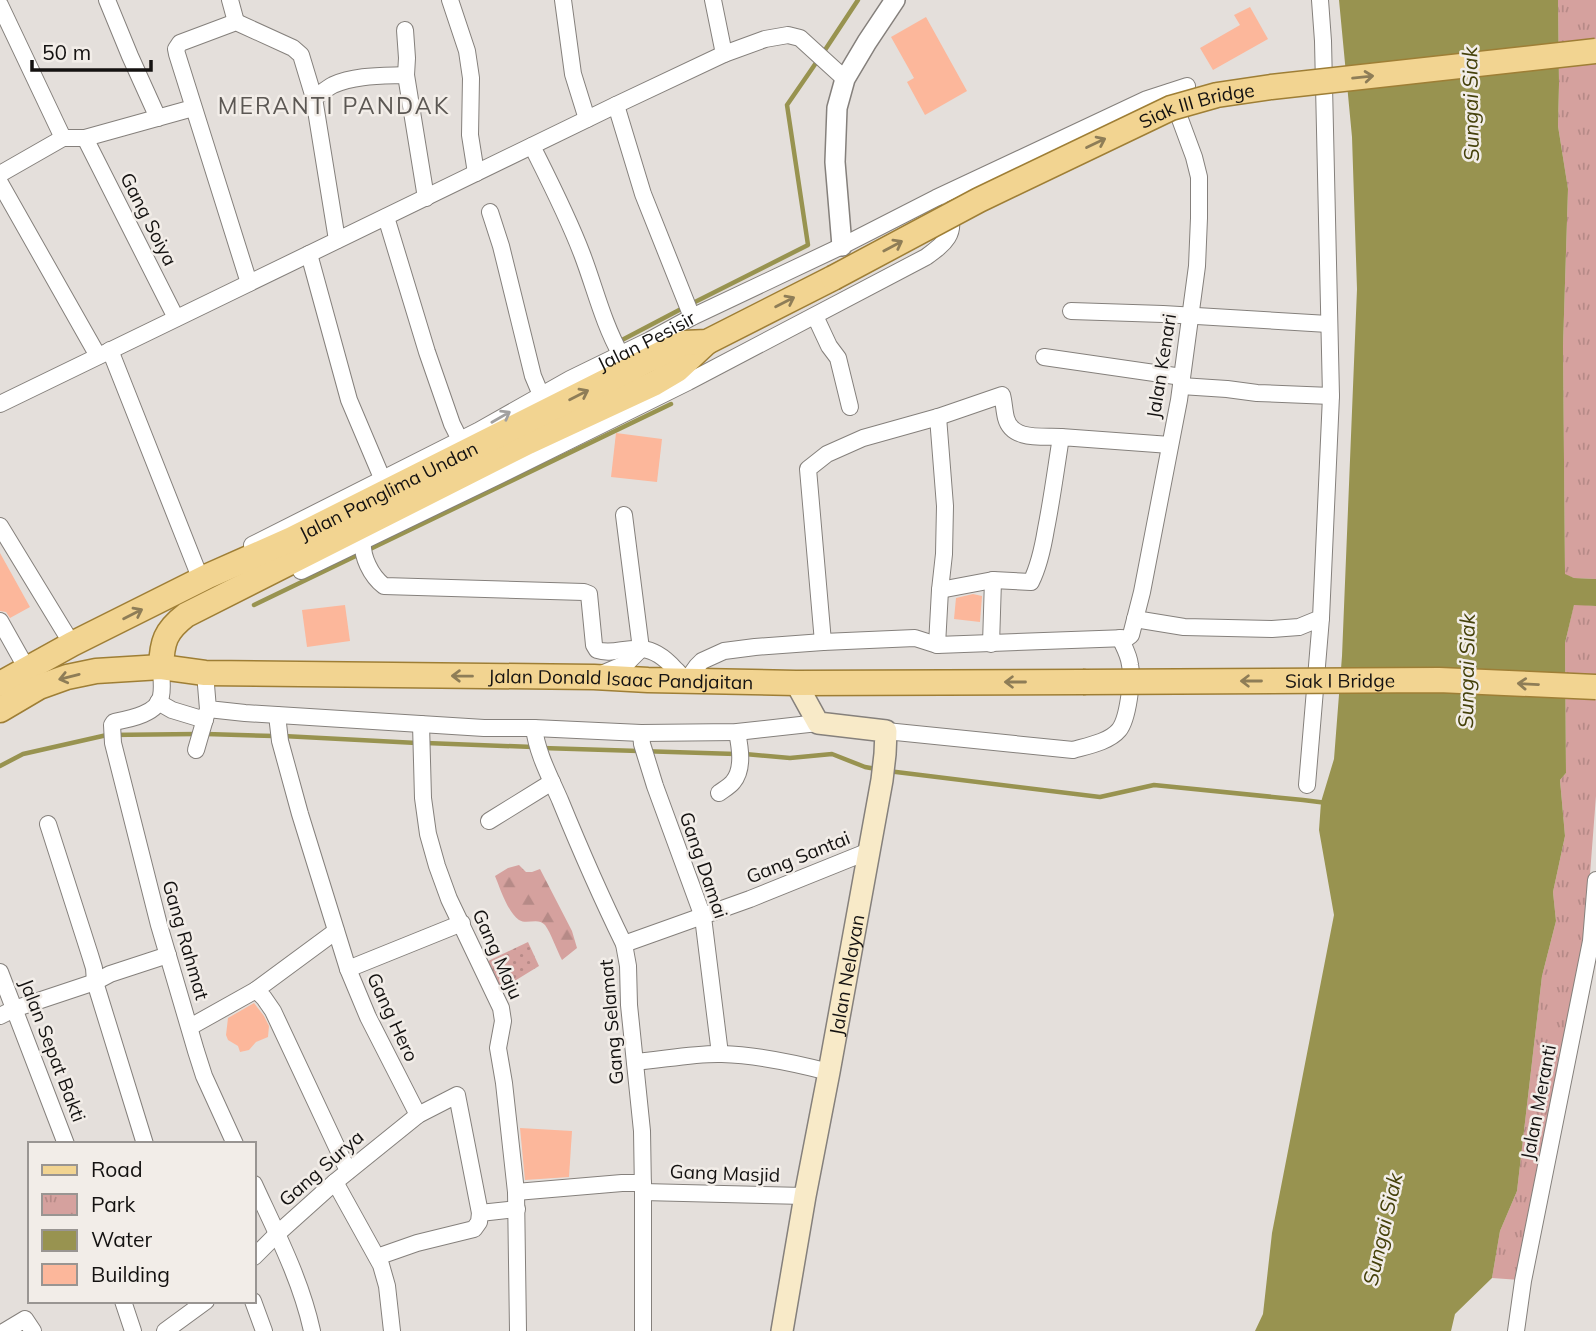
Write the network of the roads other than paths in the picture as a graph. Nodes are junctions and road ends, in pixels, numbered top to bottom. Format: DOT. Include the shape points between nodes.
graph roads {
  1 [pos="107,0"];
  2 [pos="229,0"];
  3 [pos="450,0"];
  4 [pos="563,0"];
  5 [pos="713,0"];
  6 [pos="894,0"];
  7 [pos="1320,0"];
  8 [pos="0,5"];
  9 [pos="236,22"];
  10 [pos="405,30"];
  11 [pos="1596,51"];
  12 [pos="724,54"];
  13 [pos="839,74"];
  14 [pos="406,75"];
  15 [pos="1187,86"];
  16 [pos="1170,92"];
  17 [pos="314,98"];
  18 [pos="616,104"];
  19 [pos="193,108"];
  20 [pos="158,118"];
  21 [pos="587,119"];
  22 [pos="63,138"];
  23 [pos="85,138"];
  24 [pos="532,146"];
  25 [pos="476,173"];
  26 [pos="0,174"];
  27 [pos="0,183"];
  28 [pos="426,198"];
  29 [pos="936,198"];
  30 [pos="490,212"];
  31 [pos="386,217"];
  32 [pos="337,240"];
  33 [pos="842,246"];
  34 [pos="309,254"];
  35 [pos="833,278"];
  36 [pos="249,283"];
  37 [pos="1071,311"];
  38 [pos="691,314"];
  39 [pos="815,316"];
  40 [pos="1190,316"];
  41 [pos="176,318"];
  42 [pos="1328,324"];
  43 [pos="707,342"];
  44 [pos="615,344"];
  45 [pos="104,353"];
  46 [pos="1044,357"];
  47 [pos="1182,381"];
  48 [pos="538,387"];
  49 [pos="1331,396"];
  50 [pos="0,404"];
  51 [pos="850,407"];
  52 [pos="938,416"];
  53 [pos="456,432"];
  54 [pos="1061,438"];
  55 [pos="1170,444"];
  56 [pos="532,450"];
  57 [pos="421,466"];
  58 [pos="497,468"];
  59 [pos="380,473"];
  60 [pos="624,515"];
  61 [pos="0,526"];
  62 [pos="363,544"];
  63 [pos="297,548"];
  64 [pos="211,573"];
  65 [pos="993,580"];
  66 [pos="940,590"];
  67 [pos="186,615"];
  68 [pos="1321,618"];
  69 [pos="1135,619"];
  70 [pos="0,621"];
  71 [pos="1120,638"];
  72 [pos="823,642"];
  73 [pos="990,643"];
  74 [pos="72,644"];
  75 [pos="937,645"];
  76 [pos="641,649"];
  77 [pos="161,667"];
  78 [pos="27,669"];
  79 [pos="205,673"];
  80 [pos="594,677"];
  81 [pos="687,680"];
  82 [pos="1083,682"];
  83 [pos="796,683"];
  84 [pos="0,684"];
  85 [pos="1596,687"];
  86 [pos="158,702"];
  87 [pos="0,710"];
  88 [pos="818,723"];
  89 [pos="278,728"];
  90 [pos="202,730"];
  91 [pos="886,731"];
  92 [pos="535,734"];
  93 [pos="421,737"];
  94 [pos="642,738"];
  95 [pos="738,740"];
  96 [pos="552,782"];
  97 [pos="1307,785"];
  98 [pos="719,793"];
  99 [pos="489,821"];
  100 [pos="48,824"];
  101 [pos="869,851"];
  102 [pos="1596,880"];
  103 [pos="703,917"];
  104 [pos="462,923"];
  105 [pos="336,931"];
  106 [pos="1593,941"];
  107 [pos="624,944"];
  108 [pos="168,955"];
  109 [pos="348,969"];
  110 [pos="0,972"];
  111 [pos="95,982"];
  112 [pos="256,990"];
  113 [pos="7,1013"];
  114 [pos="190,1027"];
  115 [pos="720,1054"];
  116 [pos="635,1062"];
  117 [pos="829,1072"];
  118 [pos="418,1115"];
  119 [pos="65,1142"];
  120 [pos="144,1142"];
  121 [pos="233,1142"];
  122 [pos="348,1171"];
  123 [pos="335,1182"];
  124 [pos="643,1187"];
  125 [pos="256,1188"];
  126 [pos="516,1192"];
  127 [pos="805,1196"];
  128 [pos="517,1209"];
  129 [pos="480,1213"];
  130 [pos="277,1234"];
  131 [pos="256,1255"];
  132 [pos="377,1257"];
  133 [pos="124,1303"];
  134 [pos="203,1303"];
  135 [pos="254,1303"];
  136 [pos="5,1331"];
  137 [pos="33,1331"];
  138 [pos="133,1331"];
  139 [pos="165,1331"];
  140 [pos="264,1331"];
  141 [pos="312,1331"];
  142 [pos="392,1331"];
  143 [pos="518,1331"];
  144 [pos="643,1331"];
  145 [pos="782,1331"];
  146 [pos="1516,1331"];
  1 -- 20 [label="street"];
  2 -- 9 [label="street"];
  3 -- 25 [label="street" via="467,51"];
  4 -- 21 [label="street" via="573,75"];
  5 -- 12 [label="street"];
  6 -- 13 [label="street"];
  7 -- 42 [label="street"];
  8 -- 22 [label="street"];
  9 -- 17 [label="street" via="298,51"];
  9 -- 19 [label="street" via="177,46"];
  10 -- 14 [label="street"];
  35 -- 11 [label="main road, Siak III Bridge, one-way, bridge" via="979,200 1171,108 1271,87"];
  12 -- 13 [label="street" via="788,35 800,38"];
  12 -- 18 [label="street"];
  13 -- 33 [label="street" via="835,162"];
  14 -- 17 [label="street" via="347,81"];
  14 -- 28 [label="street"];
  15 -- 16 [label="street, Jalan Pesisir"];
  16 -- 29 [label="street, Jalan Pesisir"];
  16 -- 40 [label="street, Jalan Kenari" via="1199,177 1197,266"];
  17 -- 32 [label="street"];
  18 -- 21 [label="street"];
  18 -- 38 [label="street" via="643,194"];
  19 -- 20 [label="street"];
  19 -- 36 [label="street"];
  20 -- 23 [label="street"];
  21 -- 24 [label="street"];
  22 -- 23 [label="street"];
  22 -- 26 [label="street"];
  23 -- 41 [label="street, Gang Soiya"];
  24 -- 25 [label="street"];
  24 -- 44 [label="street" via="582,253"];
  25 -- 28 [label="street"];
  27 -- 45 [label="street"];
  28 -- 31 [label="street"];
  29 -- 33 [label="street, Jalan Pesisir"];
  29 -- 39 [label="street" via="952,220 951,233 940,247"];
  30 -- 48 [label="street"];
  31 -- 32 [label="street"];
  31 -- 53 [label="street"];
  32 -- 34 [label="street"];
  33 -- 38 [label="street, Jalan Pesisir"];
  34 -- 36 [label="street"];
  34 -- 59 [label="street" via="349,400"];
  43 -- 35 [label="main road, Jalan Panglima Undan, one-way"];
  36 -- 41 [label="street"];
  37 -- 40 [label="street"];
  38 -- 44 [label="street, Jalan Pesisir"];
  39 -- 51 [label="street" via="838,358"];
  39 -- 56 [label="street" via="700,376"];
  40 -- 42 [label="street"];
  40 -- 47 [label="street, Jalan Kenari"];
  41 -- 45 [label="street"];
  42 -- 49 [label="street"];
  43 -- 56 [label="main road, Jalan Panglima Undan" via="655,383"];
  57 -- 43 [label="main road, Jalan Panglima Undan, one-way" via="670,349"];
  44 -- 48 [label="street, Jalan Pesisir"];
  45 -- 50 [label="street"];
  45 -- 64 [label="street"];
  46 -- 47 [label="street"];
  47 -- 49 [label="street" via="1257,393"];
  47 -- 55 [label="street, Jalan Kenari"];
  53 -- 48 [label="street, Jalan Pesisir, one-way"];
  49 -- 68 [label="street"];
  52 -- 54 [label="street" via="1002,394 1006,420 1017,433"];
  52 -- 66 [label="street" via="945,506"];
  52 -- 72 [label="street" via="863,438 827,454 808,469"];
  53 -- 57 [label="street, Jalan Pesisir"];
  54 -- 55 [label="street"];
  54 -- 65 [label="street" via="1036,572 1031,582"];
  55 -- 69 [label="street, Jalan Kenari"];
  56 -- 58 [label="main road, Jalan Panglima Undan"];
  57 -- 59 [label="street, Jalan Pesisir"];
  57 -- 63 [label="main road, Jalan Panglima Undan"];
  58 -- 62 [label="street"];
  58 -- 63 [label="main road, Jalan Panglima Undan"];
  59 -- 64 [label="street, Jalan Pesisir" via="243,549"];
  60 -- 76 [label="street"];
  61 -- 74 [label="street"];
  62 -- 67 [label="street" via="210,614"];
  62 -- 76 [label="street" via="368,565 384,586 584,592 589,594 597,650"];
  63 -- 64 [label="main road, Jalan Panglima Undan"];
  63 -- 67 [label="main road, Jalan Panglima Undan"];
  74 -- 64 [label="main road, Jalan Panglima Undan, one-way"];
  65 -- 66 [label="street"];
  65 -- 73 [label="street"];
  66 -- 75 [label="street"];
  67 -- 77 [label="main road, Jalan Panglima Undan" via="165,637"];
  68 -- 69 [label="street" via="1299,627 1272,629 1184,627"];
  68 -- 97 [label="street"];
  69 -- 71 [label="street, Jalan Kenari" via="1131,635"];
  70 -- 78 [label="street"];
  71 -- 73 [label="street"];
  71 -- 91 [label="street" via="1131,666 1130,684 1120,729 1102,741 1073,750"];
  72 -- 75 [label="street" via="915,639"];
  72 -- 81 [label="street" via="724,651 702,661"];
  73 -- 75 [label="street"];
  74 -- 78 [label="main road, Jalan Panglima Undan"];
  76 -- 80 [label="street" via="627,663"];
  76 -- 81 [label="street" via="664,658"];
  77 -- 79 [label="main road, Jalan Donald Isaac Pandjaitan"];
  77 -- 86 [label="street" via="162,697"];
  77 -- 87 [label="main road, Jalan Donald Isaac Pandjaitan, one-way" via="66,677"];
  78 -- 84 [label="main road, Jalan Panglima Undan"];
  80 -- 79 [label="main road, Jalan Donald Isaac Pandjaitan, one-way"];
  79 -- 90 [label="street"];
  80 -- 81 [label="main road, Jalan Donald Isaac Pandjaitan"];
  81 -- 83 [label="main road, Jalan Donald Isaac Pandjaitan"];
  82 -- 83 [label="main road, Jalan Donald Isaac Pandjaitan, one-way"];
  85 -- 82 [label="main road, Siak I Bridge, one-way, bridge" via="1439,680"];
  83 -- 88 [label="main road"];
  86 -- 90 [label="street"];
  86 -- 108 [label="street, Gang Rahmat" via="148,711 112,725"];
  88 -- 91 [label="main road"];
  88 -- 95 [label="street"];
  89 -- 90 [label="street"];
  89 -- 93 [label="street"];
  89 -- 105 [label="street, Gang Hero"];
  91 -- 101 [label="main road, Jalan Nelayan"];
  92 -- 93 [label="street" via="484,728"];
  92 -- 94 [label="street"];
  92 -- 96 [label="street, Gang Selamat"];
  93 -- 104 [label="street, Gang Maju" via="428,834 449,899"];
  94 -- 95 [label="street"];
  94 -- 103 [label="street, Gang Damai"];
  95 -- 98 [label="street" via="740,765 734,781"];
  96 -- 99 [label="street"];
  96 -- 107 [label="street, Gang Selamat"];
  100 -- 111 [label="street"];
  101 -- 103 [label="street, Gang Santai"];
  101 -- 117 [label="main road, Jalan Nelayan"];
  102 -- 106 [label="street, Jalan Meranti"];
  103 -- 107 [label="street, Gang Santai"];
  103 -- 115 [label="street, Gang Damai"];
  104 -- 109 [label="street"];
  104 -- 126 [label="street, Gang Maju" via="501,1008 498,1048"];
  105 -- 109 [label="street, Gang Hero"];
  105 -- 112 [label="street"];
  106 -- 146 [label="street, Jalan Meranti"];
  107 -- 116 [label="street, Gang Selamat"];
  108 -- 111 [label="street"];
  108 -- 114 [label="street, Gang Rahmat"];
  109 -- 118 [label="street, Gang Hero"];
  110 -- 113 [label="street, Jalan Sepat Bakti"];
  111 -- 113 [label="street"];
  111 -- 120 [label="street"];
  112 -- 114 [label="street"];
  112 -- 122 [label="street" via="273,1011"];
  113 -- 119 [label="street, Jalan Sepat Bakti"];
  114 -- 121 [label="street, Gang Rahmat" via="204,1076"];
  115 -- 116 [label="street"];
  115 -- 117 [label="street"];
  116 -- 124 [label="street, Gang Selamat"];
  117 -- 127 [label="main road, Jalan Nelayan"];
  118 -- 122 [label="street, Gang Surya"];
  118 -- 129 [label="street" via="457,1095"];
  122 -- 123 [label="street, Gang Surya"];
  123 -- 130 [label="street, Gang Surya"];
  123 -- 132 [label="street"];
  124 -- 126 [label="street, Gang Masjid" via="622,1183"];
  124 -- 127 [label="street, Gang Masjid"];
  124 -- 144 [label="street, Gang Selamat"];
  125 -- 130 [label="street"];
  126 -- 128 [label="street, Gang Maju"];
  127 -- 145 [label="main road, Jalan Nelayan"];
  128 -- 129 [label="street"];
  128 -- 143 [label="street, Gang Maju"];
  129 -- 132 [label="street" via="474,1229"];
  130 -- 131 [label="street, Gang Surya"];
  130 -- 141 [label="street"];
  132 -- 142 [label="street" via="387,1286"];
  133 -- 138 [label="street"];
  134 -- 139 [label="street"];
  135 -- 140 [label="street"];
  136 -- 137 [label="street" via="25,1319"];
}
